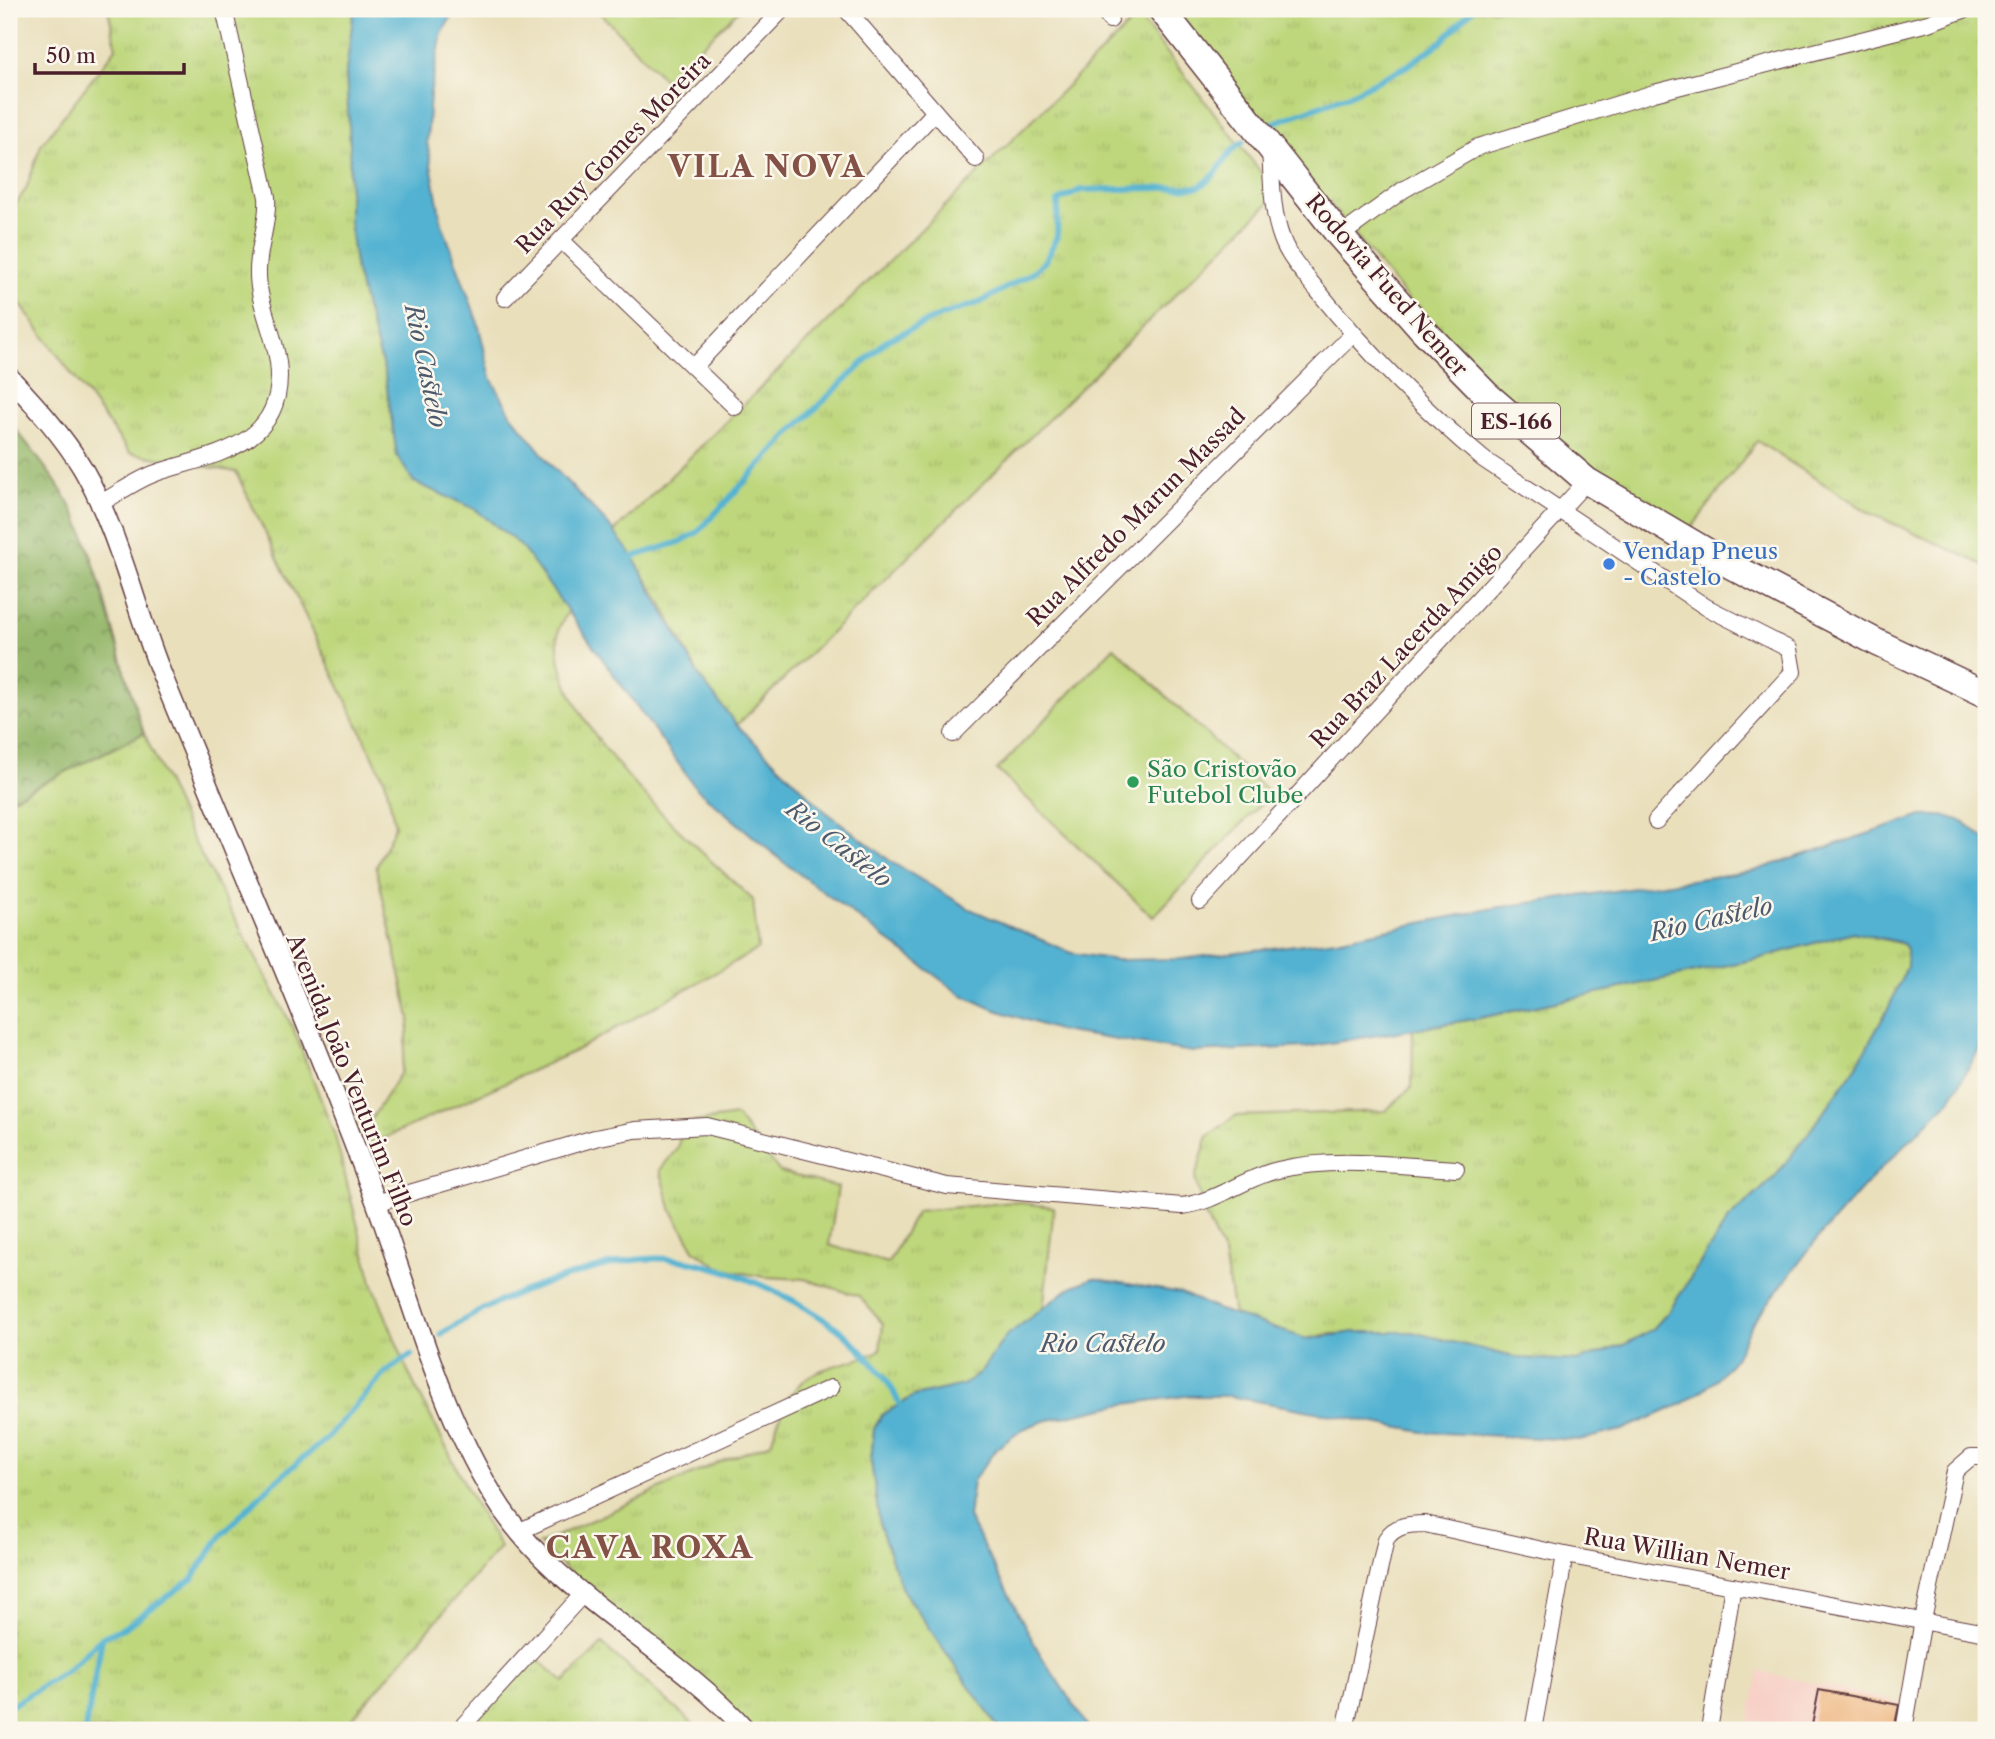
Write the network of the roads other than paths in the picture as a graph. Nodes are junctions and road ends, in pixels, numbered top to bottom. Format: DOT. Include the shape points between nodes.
graph roads {
  1 [pos="225,9"];
  2 [pos="783,9"];
  3 [pos="846,9"];
  4 [pos="1161,9"];
  5 [pos="1966,9"];
  6 [pos="935,112"];
  7 [pos="1270,149"];
  8 [pos="976,159"];
  9 [pos="1340,236"];
  10 [pos="561,240"];
  11 [pos="505,298"];
  12 [pos="1353,334"];
  13 [pos="694,367"];
  14 [pos="9,377"];
  15 [pos="735,407"];
  16 [pos="1587,481"];
  17 [pos="99,504"];
  18 [pos="1562,512"];
  19 [pos="1985,692"];
  20 [pos="953,734"];
  21 [pos="1656,821"];
  22 [pos="1200,901"];
  23 [pos="1456,1169"];
  24 [pos="376,1203"];
  25 [pos="831,1388"];
  26 [pos="1986,1457"];
  27 [pos="517,1532"];
  28 [pos="1565,1555"];
  29 [pos="1733,1586"];
  30 [pos="583,1594"];
  31 [pos="1923,1620"];
  32 [pos="1986,1633"];
  33 [pos="459,1730"];
  34 [pos="746,1730"];
  35 [pos="1345,1730"];
  36 [pos="1533,1730"];
  37 [pos="1709,1730"];
  38 [pos="1904,1730"];
  1 -- 17 [label="street" via="267,197 258,272 279,376 275,400 263,423 241,445 154,474"];
  2 -- 10 [label="street, Rua Ruy Gomes Moreira"];
  3 -- 6 [label="street"];
  4 -- 7 [label="main road, Rodovia Fued Nemer / ES-166"];
  5 -- 9 [label="street" via="1928,23 1595,110 1478,147 1403,190"];
  6 -- 8 [label="street"];
  6 -- 13 [label="street"];
  7 -- 9 [label="main road, Rodovia Fued Nemer / ES-166"];
  7 -- 12 [label="street" via="1275,218 1283,242"];
  9 -- 16 [label="main road, Rodovia Fued Nemer / ES-166" via="1454,364"];
  10 -- 11 [label="street, Rua Ruy Gomes Moreira"];
  10 -- 13 [label="street"];
  12 -- 18 [label="street" via="1483,460"];
  12 -- 20 [label="street, Rua Alfredo Marun Massad"];
  13 -- 15 [label="street"];
  14 -- 17 [label="street, Avenida João Venturim Filho" via="82,468"];
  16 -- 18 [label="street, Rua Braz Lacerda Amigo"];
  16 -- 19 [label="main road, Rodovia Fued Nemer / ES-166" via="1749,576"];
  17 -- 24 [label="street, Avenida João Venturim Filho" via="160,669"];
  18 -- 21 [label="street" via="1706,607 1789,649 1793,672"];
  18 -- 22 [label="street, Rua Braz Lacerda Amigo"];
  23 -- 24 [label="street" via="1294,1166 1199,1204 1182,1206 947,1186 707,1126 635,1130 594,1138"];
  24 -- 27 [label="street, Avenida João Venturim Filho" via="447,1401 482,1476"];
  25 -- 27 [label="street"];
  26 -- 31 [label="street" via="1970,1457 1955,1471"];
  27 -- 30 [label="street, Avenida João Venturim Filho"];
  28 -- 29 [label="street, Rua Willian Nemer"];
  28 -- 35 [label="street, Rua Willian Nemer" via="1425,1524 1394,1529 1386,1539"];
  28 -- 36 [label="street"];
  29 -- 31 [label="street, Rua Willian Nemer"];
  29 -- 37 [label="street"];
  30 -- 33 [label="street"];
  30 -- 34 [label="street, Avenida João Venturim Filho" via="707,1691"];
  31 -- 32 [label="street, Rua Willian Nemer"];
  31 -- 38 [label="street"];
}
